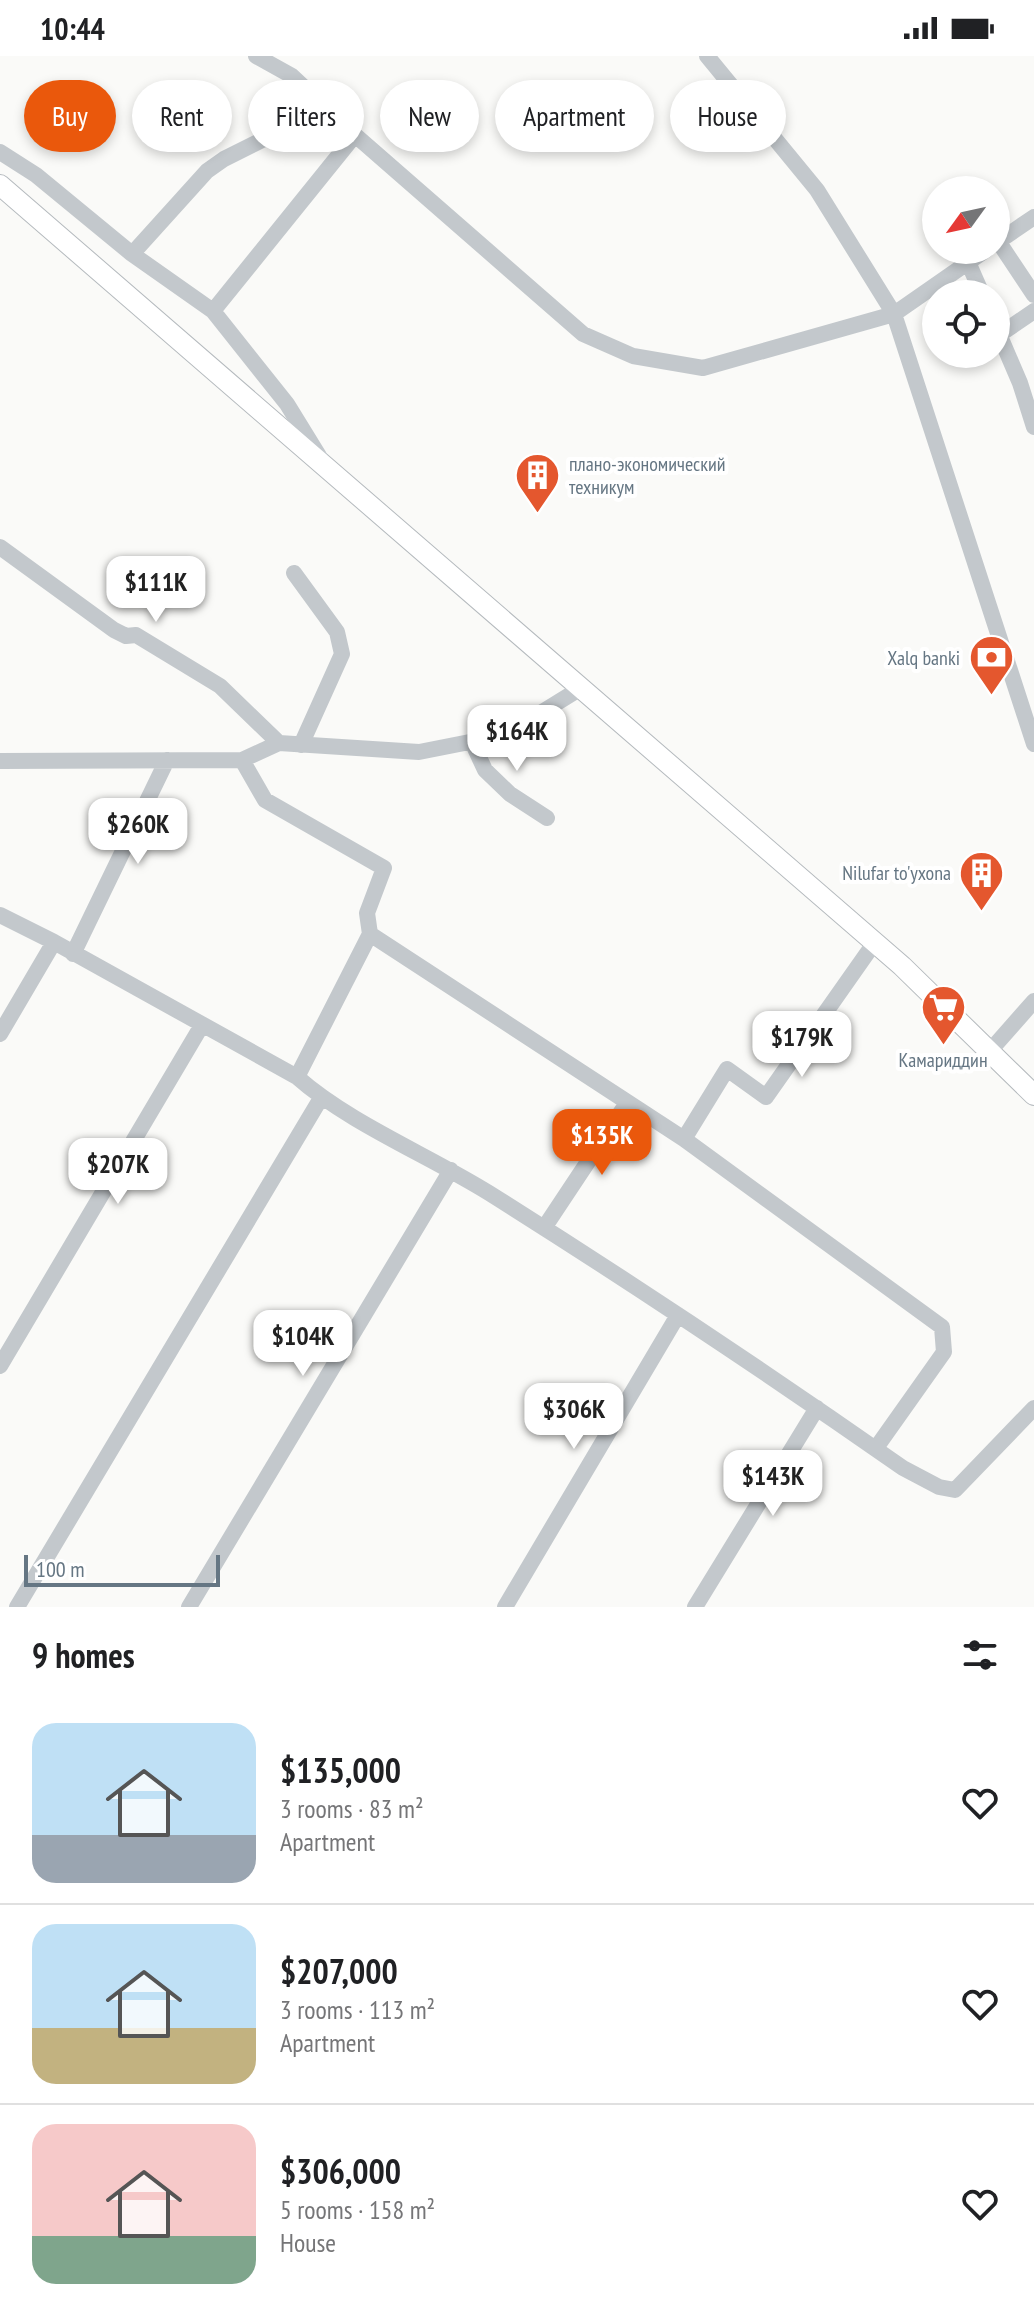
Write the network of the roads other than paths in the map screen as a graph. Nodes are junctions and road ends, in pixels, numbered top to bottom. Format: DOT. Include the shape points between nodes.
graph roads {
  1 [pos="256,56"];
  2 [pos="288,56"];
  3 [pos="707,56"];
  4 [pos="292,76"];
  5 [pos="296,80"];
  6 [pos="364,143"];
  7 [pos="248,147"];
  8 [pos="0,152"];
  9 [pos="341,152"];
  10 [pos="0,185"];
  11 [pos="1034,217"];
  12 [pos="1010,233"];
  13 [pos="132,254"];
  14 [pos="965,264"];
  15 [pos="1009,264"];
  16 [pos="1034,295"];
  17 [pos="213,311"];
  18 [pos="1034,311"];
  19 [pos="894,314"];
  20 [pos="1010,324"];
  21 [pos="1010,359"];
  22 [pos="1034,427"];
  23 [pos="324,464"];
  24 [pos="0,547"];
  25 [pos="294,573"];
  26 [pos="581,688"];
  27 [pos="472,742"];
  28 [pos="279,743"];
  29 [pos="1034,744"];
  30 [pos="301,745"];
  31 [pos="167,760"];
  32 [pos="242,760"];
  33 [pos="0,761"];
  34 [pos="547,818"];
  35 [pos="0,915"];
  36 [pos="370,934"];
  37 [pos="54,942"];
  38 [pos="875,942"];
  39 [pos="73,954"];
  40 [pos="1034,1001"];
  41 [pos="202,1025"];
  42 [pos="0,1034"];
  43 [pos="989,1052"];
  44 [pos="297,1077"];
  45 [pos="1026,1082"];
  46 [pos="1034,1095"];
  47 [pos="321,1098"];
  48 [pos="627,1103"];
  49 [pos="684,1139"];
  50 [pos="451,1170"];
  51 [pos="544,1228"];
  52 [pos="678,1315"];
  53 [pos="0,1366"];
  54 [pos="817,1408"];
  55 [pos="1034,1408"];
  56 [pos="876,1448"];
  57 [pos="17,1607"];
  58 [pos="189,1607"];
  59 [pos="505,1607"];
  60 [pos="695,1607"];
  1 -- 4 [label="street"];
  2 -- 4 [label="street"];
  3 -- 19 [label="street" via="817,190"];
  4 -- 5 [label="street"];
  6 -- 19 [label="street" via="583,334 633,356 703,368"];
  7 -- 13 [label="street" via="207,171"];
  8 -- 13 [label="street"];
  9 -- 17 [label="street"];
  10 -- 23 [label="main road"];
  11 -- 12 [label="street"];
  13 -- 17 [label="street"];
  14 -- 19 [label="street"];
  15 -- 16 [label="street"];
  17 -- 23 [label="street" via="287,404"];
  18 -- 20 [label="street"];
  19 -- 29 [label="street"];
  21 -- 22 [label="street"];
  23 -- 26 [label="main road"];
  24 -- 28 [label="street" via="114,630 136,635 220,686"];
  25 -- 30 [label="street" via="337,632 342,654"];
  26 -- 27 [label="street" via="505,735"];
  26 -- 38 [label="main road"];
  27 -- 30 [label="street" via="419,752"];
  27 -- 34 [label="street" via="485,770"];
  28 -- 30 [label="street"];
  28 -- 32 [label="street"];
  31 -- 32 [label="street"];
  31 -- 33 [label="street"];
  31 -- 39 [label="street"];
  32 -- 36 [label="street" via="265,800 384,868 367,913"];
  35 -- 37 [label="street"];
  36 -- 44 [label="street"];
  36 -- 48 [label="street"];
  37 -- 39 [label="street"];
  37 -- 42 [label="street"];
  38 -- 43 [label="main road"];
  38 -- 49 [label="street" via="766,1097 727,1069"];
  39 -- 41 [label="street"];
  40 -- 43 [label="street"];
  41 -- 44 [label="street"];
  41 -- 53 [label="street"];
  43 -- 45 [label="main road"];
  44 -- 47 [label="street"];
  45 -- 46 [label="main road"];
  47 -- 50 [label="street"];
  47 -- 57 [label="street"];
  48 -- 49 [label="street"];
  48 -- 51 [label="street"];
  49 -- 56 [label="street" via="942,1327 944,1352"];
  50 -- 51 [label="street"];
  50 -- 58 [label="street"];
  51 -- 52 [label="street"];
  52 -- 54 [label="street"];
  52 -- 59 [label="street"];
  54 -- 56 [label="street"];
  54 -- 60 [label="street"];
  55 -- 56 [label="street" via="955,1490 903,1468"];
}
